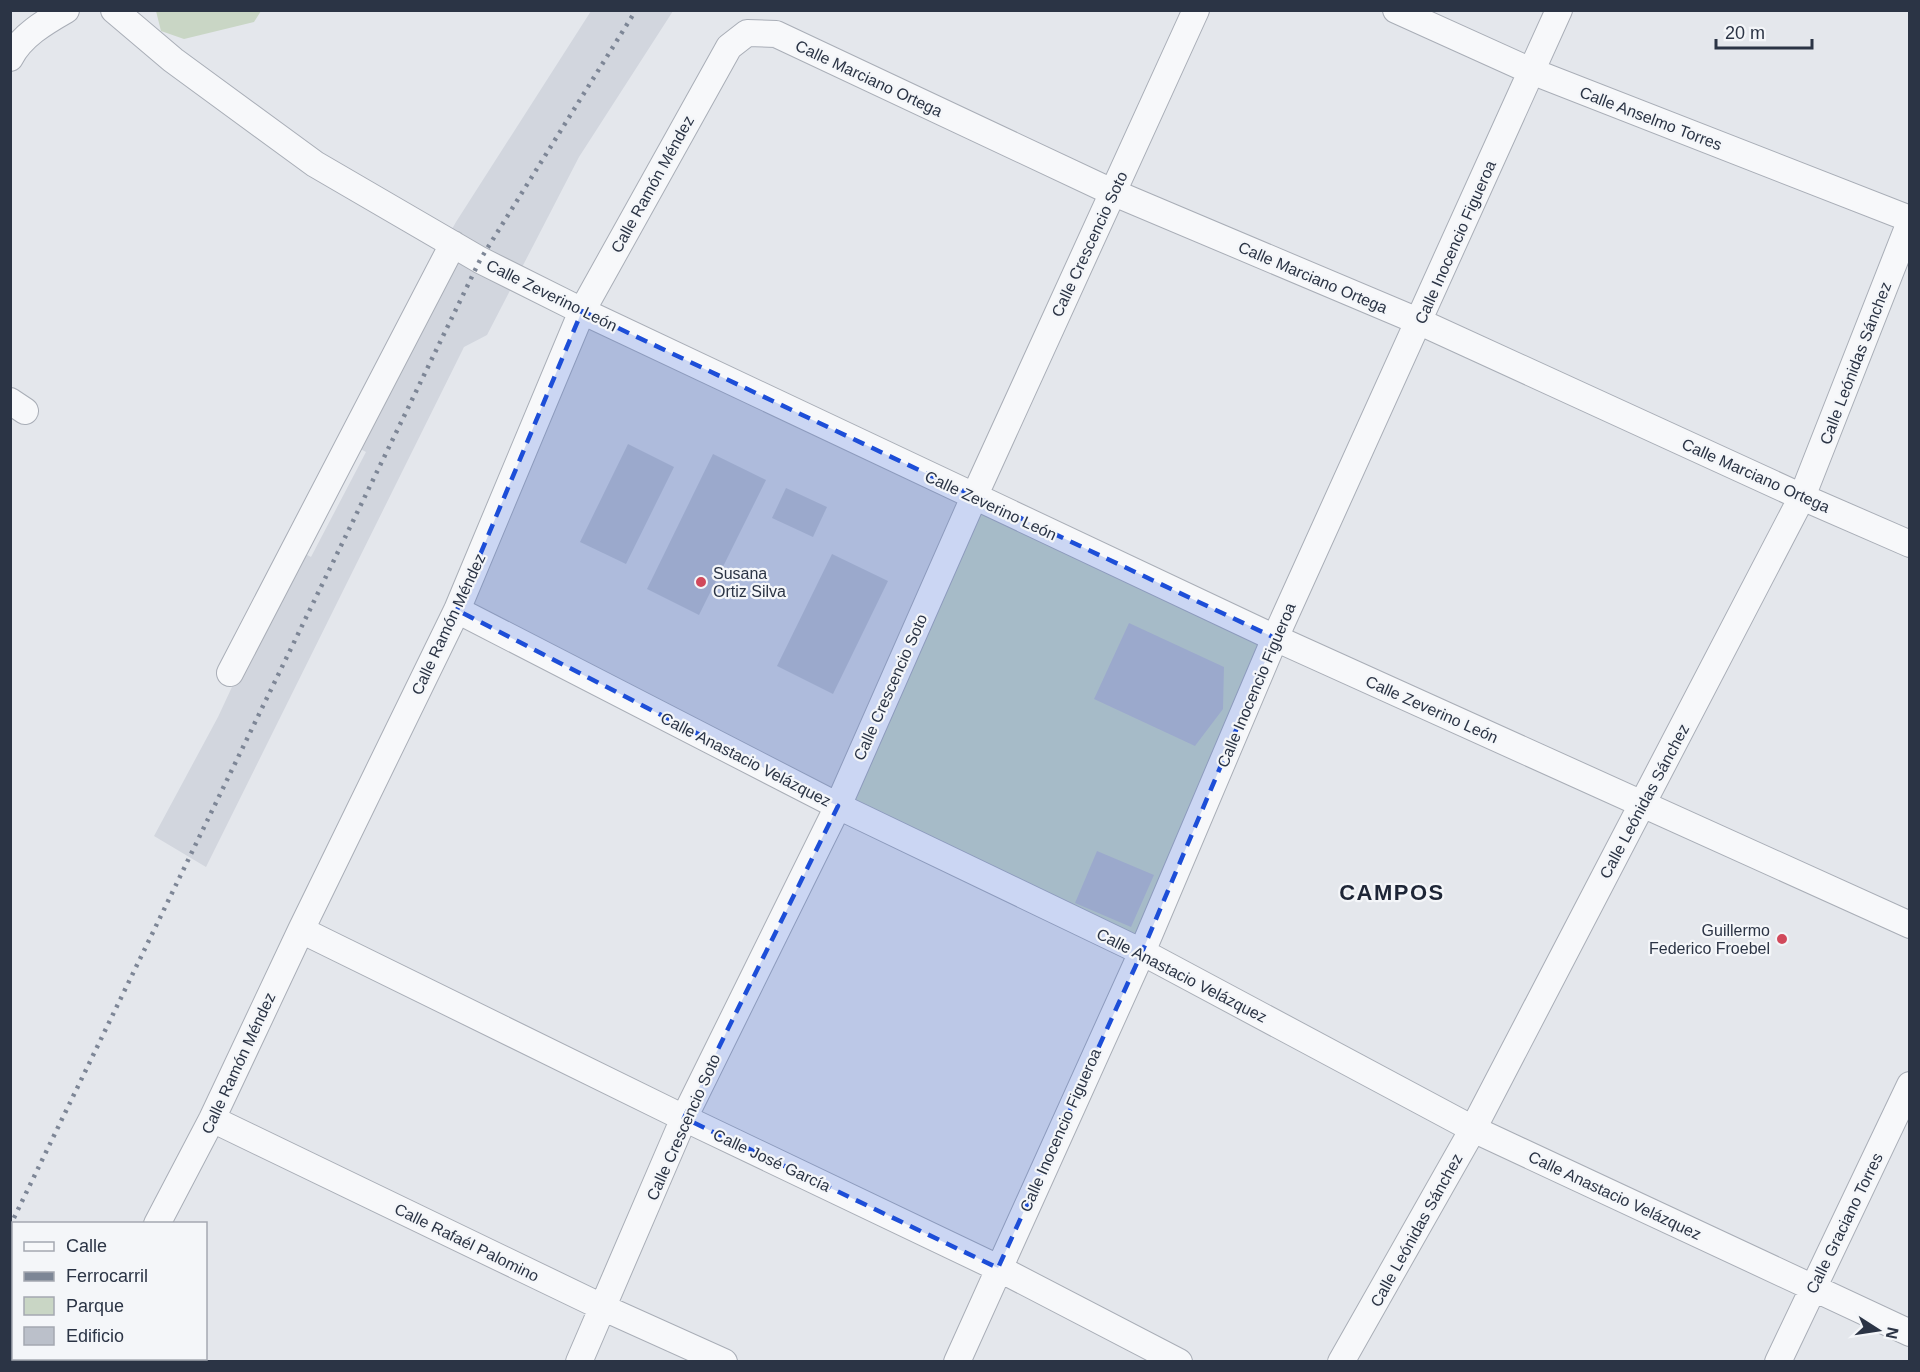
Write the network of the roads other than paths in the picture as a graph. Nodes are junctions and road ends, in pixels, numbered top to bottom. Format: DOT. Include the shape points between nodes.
graph roads {
  1 [pos="66,10"];
  2 [pos="114,10"];
  3 [pos="1196,10"];
  4 [pos="1396,10"];
  5 [pos="1559,10"];
  6 [pos="747,33"];
  7 [pos="10,58"];
  8 [pos="1531,71"];
  9 [pos="1112,192"];
  10 [pos="1910,220"];
  11 [pos="453,244"];
  12 [pos="582,310"];
  13 [pos="1419,322"];
  14 [pos="974,497"];
  15 [pos="1802,497"];
  16 [pos="1910,544"];
  17 [pos="457,610"];
  18 [pos="1275,638"];
  19 [pos="230,673"];
  20 [pos="1642,804"];
  21 [pos="837,806"];
  22 [pos="1910,925"];
  23 [pos="301,930"];
  24 [pos="1142,952"];
  25 [pos="1910,1085"];
  26 [pos="684,1118"];
  27 [pos="212,1119"];
  28 [pos="1473,1129"];
  29 [pos="158,1222"];
  30 [pos="998,1268"];
  31 [pos="1813,1288"];
  32 [pos="604,1308"];
  33 [pos="1910,1333"];
  34 [pos="579,1362"];
  35 [pos="724,1362"];
  36 [pos="957,1362"];
  37 [pos="1179,1362"];
  38 [pos="1341,1362"];
  39 [pos="1778,1362"];
  1 -- 7 [label="street" via="41,24"];
  2 -- 11 [label="street, Calle Zeverino León" via="173,60 315,164"];
  3 -- 9 [label="street, Calle Crescencio Soto"];
  4 -- 8 [label="street, Calle Anselmo Torres"];
  5 -- 8 [label="street, Calle Inocencio Figueroa"];
  6 -- 9 [label="street, Calle Marciano Ortega" via="776,34"];
  6 -- 12 [label="street, Calle Ramón Méndez" via="729,46"];
  8 -- 10 [label="street, Calle Anselmo Torres"];
  8 -- 13 [label="street, Calle Inocencio Figueroa"];
  9 -- 13 [label="street, Calle Marciano Ortega"];
  9 -- 14 [label="street, Calle Crescencio Soto"];
  10 -- 15 [label="street, Calle Leónidas Sánchez"];
  11 -- 12 [label="street, Calle Zeverino León"];
  11 -- 19 [label="street"];
  12 -- 14 [label="street, Calle Zeverino León"];
  12 -- 17 [label="street, Calle Ramón Méndez"];
  13 -- 15 [label="street, Calle Marciano Ortega"];
  13 -- 18 [label="street, Calle Inocencio Figueroa"];
  14 -- 18 [label="street, Calle Zeverino León"];
  14 -- 21 [label="street, Calle Crescencio Soto"];
  15 -- 16 [label="street, Calle Marciano Ortega"];
  15 -- 20 [label="street, Calle Leónidas Sánchez"];
  17 -- 21 [label="street, Calle Anastacio Velázquez"];
  17 -- 23 [label="street, Calle Ramón Méndez"];
  18 -- 20 [label="street, Calle Zeverino León"];
  18 -- 24 [label="street, Calle Inocencio Figueroa"];
  20 -- 22 [label="street, Calle Zeverino León"];
  20 -- 28 [label="street, Calle Leónidas Sánchez"];
  21 -- 24 [label="street, Calle Anastacio Velázquez"];
  21 -- 26 [label="street, Calle Crescencio Soto"];
  23 -- 26 [label="street, Calle José García"];
  23 -- 27 [label="street, Calle Ramón Méndez"];
  24 -- 28 [label="street, Calle Anastacio Velázquez"];
  24 -- 30 [label="street, Calle Inocencio Figueroa"];
  25 -- 31 [label="street, Calle Graciano Torres"];
  26 -- 30 [label="street, Calle José García"];
  26 -- 32 [label="street, Calle Crescencio Soto"];
  27 -- 29 [label="street, Calle Ramón Méndez"];
  27 -- 32 [label="street, Calle Rafaél Palomino"];
  28 -- 31 [label="street, Calle Anastacio Velázquez"];
  28 -- 38 [label="street, Calle Leónidas Sánchez"];
  30 -- 36 [label="street, Calle Inocencio Figueroa"];
  30 -- 37 [label="street, Calle José García"];
  31 -- 33 [label="street, Calle Anastacio Velázquez"];
  31 -- 39 [label="street, Calle Graciano Torres"];
  32 -- 34 [label="street, Calle Crescencio Soto"];
  32 -- 35 [label="street, Calle Rafaél Palomino"];
}
